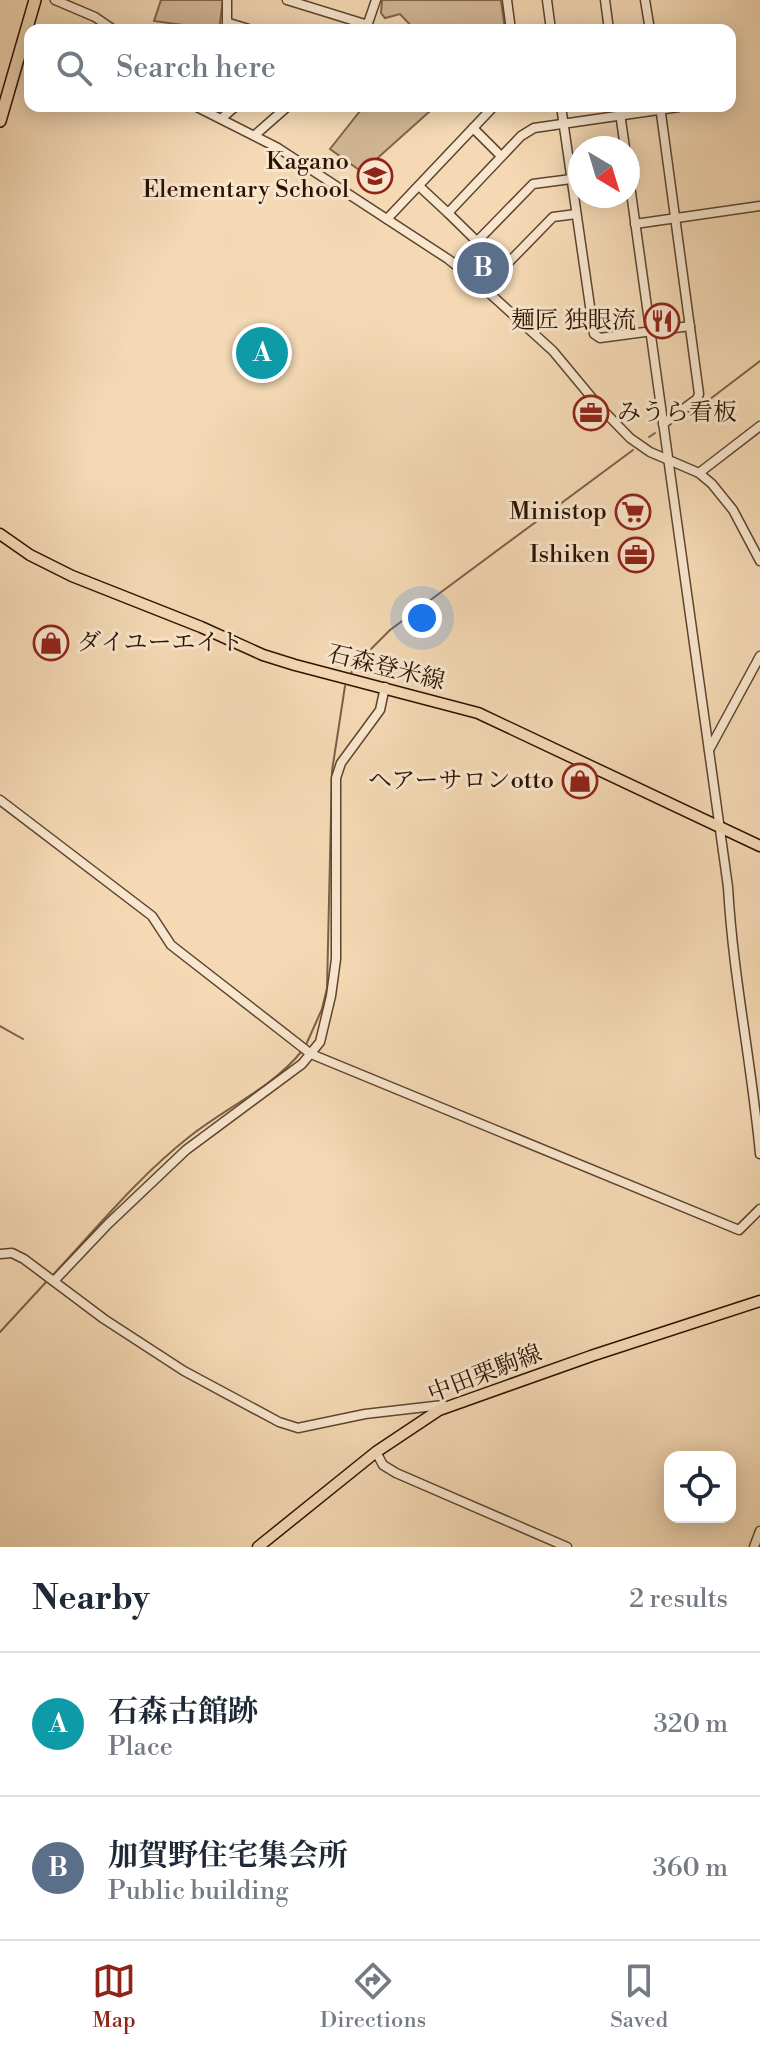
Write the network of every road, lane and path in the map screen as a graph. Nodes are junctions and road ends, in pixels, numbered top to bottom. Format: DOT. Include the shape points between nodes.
graph roads {
  1 [pos="35,0"];
  2 [pos="55,0"];
  3 [pos="227,0"];
  4 [pos="287,0"];
  5 [pos="376,0"];
  6 [pos="507,0"];
  7 [pos="547,0"];
  8 [pos="605,0"];
  9 [pos="645,0"];
  10 [pos="28,24"];
  11 [pos="105,24"];
  12 [pos="228,24"];
  13 [pos="358,24"];
  14 [pos="368,24"];
  15 [pos="510,24"];
  16 [pos="550,24"];
  17 [pos="608,24"];
  18 [pos="649,24"];
  19 [pos="24,38"];
  20 [pos="209,112"];
  21 [pos="229,112"];
  22 [pos="281,112"];
  23 [pos="488,112"];
  24 [pos="562,112"];
  25 [pos="615,112"];
  26 [pos="620,112"];
  27 [pos="661,112"];
  28 [pos="222,118"];
  29 [pos="0,121"];
  30 [pos="563,122"];
  31 [pos="473,128"];
  32 [pos="255,135"];
  33 [pos="623,136"];
  34 [pos="501,156"];
  35 [pos="568,158"];
  36 [pos="568,179"];
  37 [pos="419,186"];
  38 [pos="760,206"];
  39 [pos="575,208"];
  40 [pos="633,208"];
  41 [pos="448,213"];
  42 [pos="576,214"];
  43 [pos="675,218"];
  44 [pos="387,219"];
  45 [pos="635,224"];
  46 [pos="477,241"];
  47 [pos="455,264"];
  48 [pos="690,326"];
  49 [pos="649,332"];
  50 [pos="663,424"];
  51 [pos="760,426"];
  52 [pos="668,461"];
  53 [pos="699,473"];
  54 [pos="0,534"];
  55 [pos="756,545"];
  56 [pos="760,561"];
  57 [pos="760,656"];
  58 [pos="385,687"];
  59 [pos="709,750"];
  60 [pos="0,800"];
  61 [pos="720,829"];
  62 [pos="760,846"];
  63 [pos="306,1050"];
  64 [pos="760,1154"];
  65 [pos="760,1209"];
  66 [pos="0,1254"];
  67 [pos="51,1279"];
  68 [pos="760,1301"];
  69 [pos="456,1403"];
  70 [pos="376,1452"];
  71 [pos="760,1531"];
  72 [pos="258,1547"];
  73 [pos="567,1547"];
  74 [pos="754,1547"];
  1 -- 10 [label="highway"];
  2 -- 11 [label="street"];
  3 -- 12 [label="street"];
  4 -- 13 [label="street"];
  5 -- 14 [label="street"];
  6 -- 15 [label="street"];
  7 -- 16 [label="street"];
  8 -- 17 [label="street"];
  9 -- 18 [label="street"];
  19 -- 29 [label="highway"];
  20 -- 28 [label="street"];
  21 -- 28 [label="street"];
  22 -- 32 [label="street"];
  23 -- 31 [label="street"];
  24 -- 30 [label="street"];
  25 -- 30 [label="street"];
  26 -- 33 [label="street"];
  27 -- 43 [label="street"];
  28 -- 32 [label="street"];
  30 -- 34 [label="street" via="528,131"];
  30 -- 35 [label="street"];
  31 -- 34 [label="street"];
  31 -- 37 [label="street"];
  32 -- 44 [label="street"];
  34 -- 41 [label="street"];
  36 -- 46 [label="street" via="533,184"];
  37 -- 41 [label="street"];
  37 -- 44 [label="street"];
  38 -- 43 [label="street"];
  39 -- 42 [label="street"];
  40 -- 45 [label="street"];
  41 -- 46 [label="street"];
  42 -- 46 [label="street" via="553,217 508,263 499,263"];
  42 -- 49 [label="street" via="594,334 600,338"];
  43 -- 45 [label="street"];
  43 -- 48 [label="street"];
  44 -- 47 [label="street"];
  45 -- 49 [label="street"];
  46 -- 47 [label="street"];
  47 -- 52 [label="street" via="538,335 630,438"];
  48 -- 49 [label="street"];
  48 -- 50 [label="street" via="699,394"];
  49 -- 50 [label="street"];
  50 -- 52 [label="street"];
  51 -- 53 [label="street"];
  52 -- 53 [label="street"];
  52 -- 59 [label="street"];
  53 -- 55 [label="street" via="727,501"];
  54 -- 58 [label="main road, 石森登米線" via="72,576 263,655"];
  55 -- 56 [label="street"];
  57 -- 59 [label="street"];
  58 -- 61 [label="main road, 石森登米線" via="478,713"];
  58 -- 63 [label="street" via="380,710 336,778 336,959 320,1042"];
  59 -- 61 [label="street"];
  60 -- 63 [label="street" via="152,916 171,945"];
  61 -- 62 [label="main road, 石森登米線"];
  61 -- 64 [label="street"];
  63 -- 65 [label="street" via="739,1230"];
  63 -- 67 [label="street" via="236,1115 186,1150"];
  66 -- 67 [label="street" via="12,1253"];
  67 -- 69 [label="street" via="184,1371 298,1428"];
  68 -- 69 [label="main road, 中田栗駒線"];
  69 -- 70 [label="main road, 中田栗駒線"];
  70 -- 72 [label="main road, 中田栗駒線"];
  70 -- 73 [label="street" via="396,1473"];
  71 -- 74 [label="street"];
}
